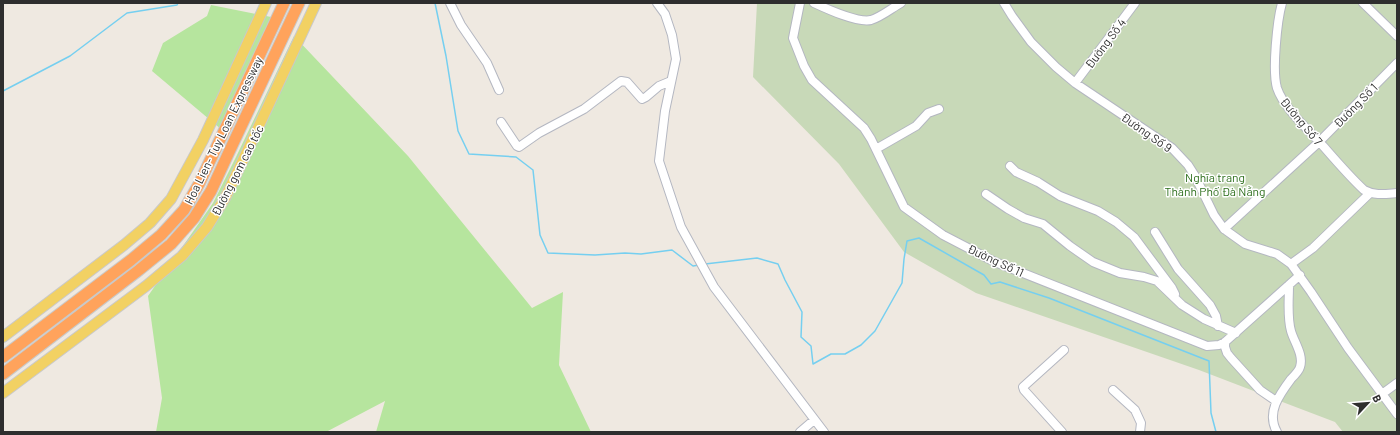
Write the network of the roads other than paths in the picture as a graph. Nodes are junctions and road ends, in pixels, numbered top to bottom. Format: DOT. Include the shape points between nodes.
graph roads {
  1 [pos="266,3"];
  2 [pos="284,3"];
  3 [pos="299,3"];
  4 [pos="316,3"];
  5 [pos="450,3"];
  6 [pos="656,3"];
  7 [pos="800,3"];
  8 [pos="814,3"];
  9 [pos="901,3"];
  10 [pos="1004,3"];
  11 [pos="1135,3"];
  12 [pos="1282,3"];
  13 [pos="1363,3"];
  14 [pos="1397,36"];
  15 [pos="1397,63"];
  16 [pos="671,81"];
  17 [pos="1075,83"];
  18 [pos="499,90"];
  19 [pos="939,109"];
  20 [pos="501,122"];
  21 [pos="1319,142"];
  22 [pos="876,148"];
  23 [pos="1010,166"];
  24 [pos="1397,193"];
  25 [pos="986,194"];
  26 [pos="1370,194"];
  27 [pos="1224,229"];
  28 [pos="1155,232"];
  29 [pos="1291,264"];
  30 [pos="1300,275"];
  31 [pos="1289,285"];
  32 [pos="1178,301"];
  33 [pos="1218,326"];
  34 [pos="1236,333"];
  35 [pos="3,337"];
  36 [pos="1225,342"];
  37 [pos="1064,350"];
  38 [pos="3,357"];
  39 [pos="3,374"];
  40 [pos="1397,382"];
  41 [pos="1112,390"];
  42 [pos="3,393"];
  43 [pos="1382,394"];
  44 [pos="1276,401"];
  45 [pos="1397,414"];
  46 [pos="814,420"];
  47 [pos="800,432"];
  48 [pos="824,432"];
  49 [pos="1062,432"];
  50 [pos="1140,432"];
  51 [pos="1277,432"];
  1 -- 35 [label="main road" via="203,140 172,199 150,223 124,245"];
  2 -- 38 [label="highway, Hoa Lien- Tuy Loan Expressway" via="214,153 184,210 161,235 131,260"];
  3 -- 39 [label="highway, Hoa Lien- Tuy Loan Expressway" via="211,190 194,218 171,244"];
  4 -- 42 [label="main road, Đường gom cao tốc" via="225,198 207,227 182,256 146,286"];
  5 -- 18 [label="street" via="461,25 487,63"];
  6 -- 16 [label="street" via="665,14 672,36 676,59"];
  7 -- 22 [label="street, Đường Số 11" via="793,38 804,66 812,80 864,128"];
  8 -- 9 [label="street" via="839,14 865,21 874,19"];
  10 -- 17 [label="street, Đường Số 9" via="1031,42"];
  11 -- 17 [label="street, Đường Số 4"];
  12 -- 21 [label="street, Đường Số 7" via="1274,72 1277,89 1288,107"];
  13 -- 14 [label="street"];
  15 -- 21 [label="street, Đường Số 1"];
  16 -- 20 [label="street" via="659,86 642,99 627,82 621,81 584,109 539,133 520,147"];
  16 -- 46 [label="street" via="659,162 681,227 719,293"];
  17 -- 27 [label="street, Đường Số 9" via="1172,148 1195,176 1214,215"];
  19 -- 22 [label="street" via="928,113 916,126"];
  21 -- 26 [label="street, Đường Số 7"];
  21 -- 27 [label="street, Đường Số 1"];
  22 -- 36 [label="street, Đường Số 11" via="904,207 943,235 1005,266 1207,346"];
  23 -- 32 [label="street" via="1016,172 1060,196 1098,211 1116,222 1143,247 1172,288"];
  24 -- 26 [label="street"];
  25 -- 32 [label="street" via="1024,218 1043,224 1094,262 1120,273 1144,276 1157,281"];
  26 -- 29 [label="street" via="1313,248"];
  27 -- 29 [label="street, Đường Số 9" via="1245,244 1277,254"];
  28 -- 33 [label="street" via="1178,269 1210,305"];
  29 -- 30 [label="street, Đường Số 9"];
  30 -- 31 [label="street, Đường Số 11"];
  30 -- 43 [label="street, Đường Số 9"];
  31 -- 34 [label="street, Đường Số 11"];
  31 -- 44 [label="street" via="1291,331 1301,362 1300,368"];
  32 -- 33 [label="street"];
  33 -- 34 [label="street"];
  34 -- 36 [label="street, Đường Số 11"];
  36 -- 44 [label="street" via="1225,348 1231,358 1260,390"];
  37 -- 49 [label="street" via="1024,386 1024,390"];
  40 -- 43 [label="street"];
  41 -- 50 [label="street" via="1135,410 1141,422"];
  43 -- 45 [label="street, Đường Số 9"];
  44 -- 51 [label="street" via="1272,419"];
  46 -- 47 [label="street"];
  46 -- 48 [label="street"];
}
